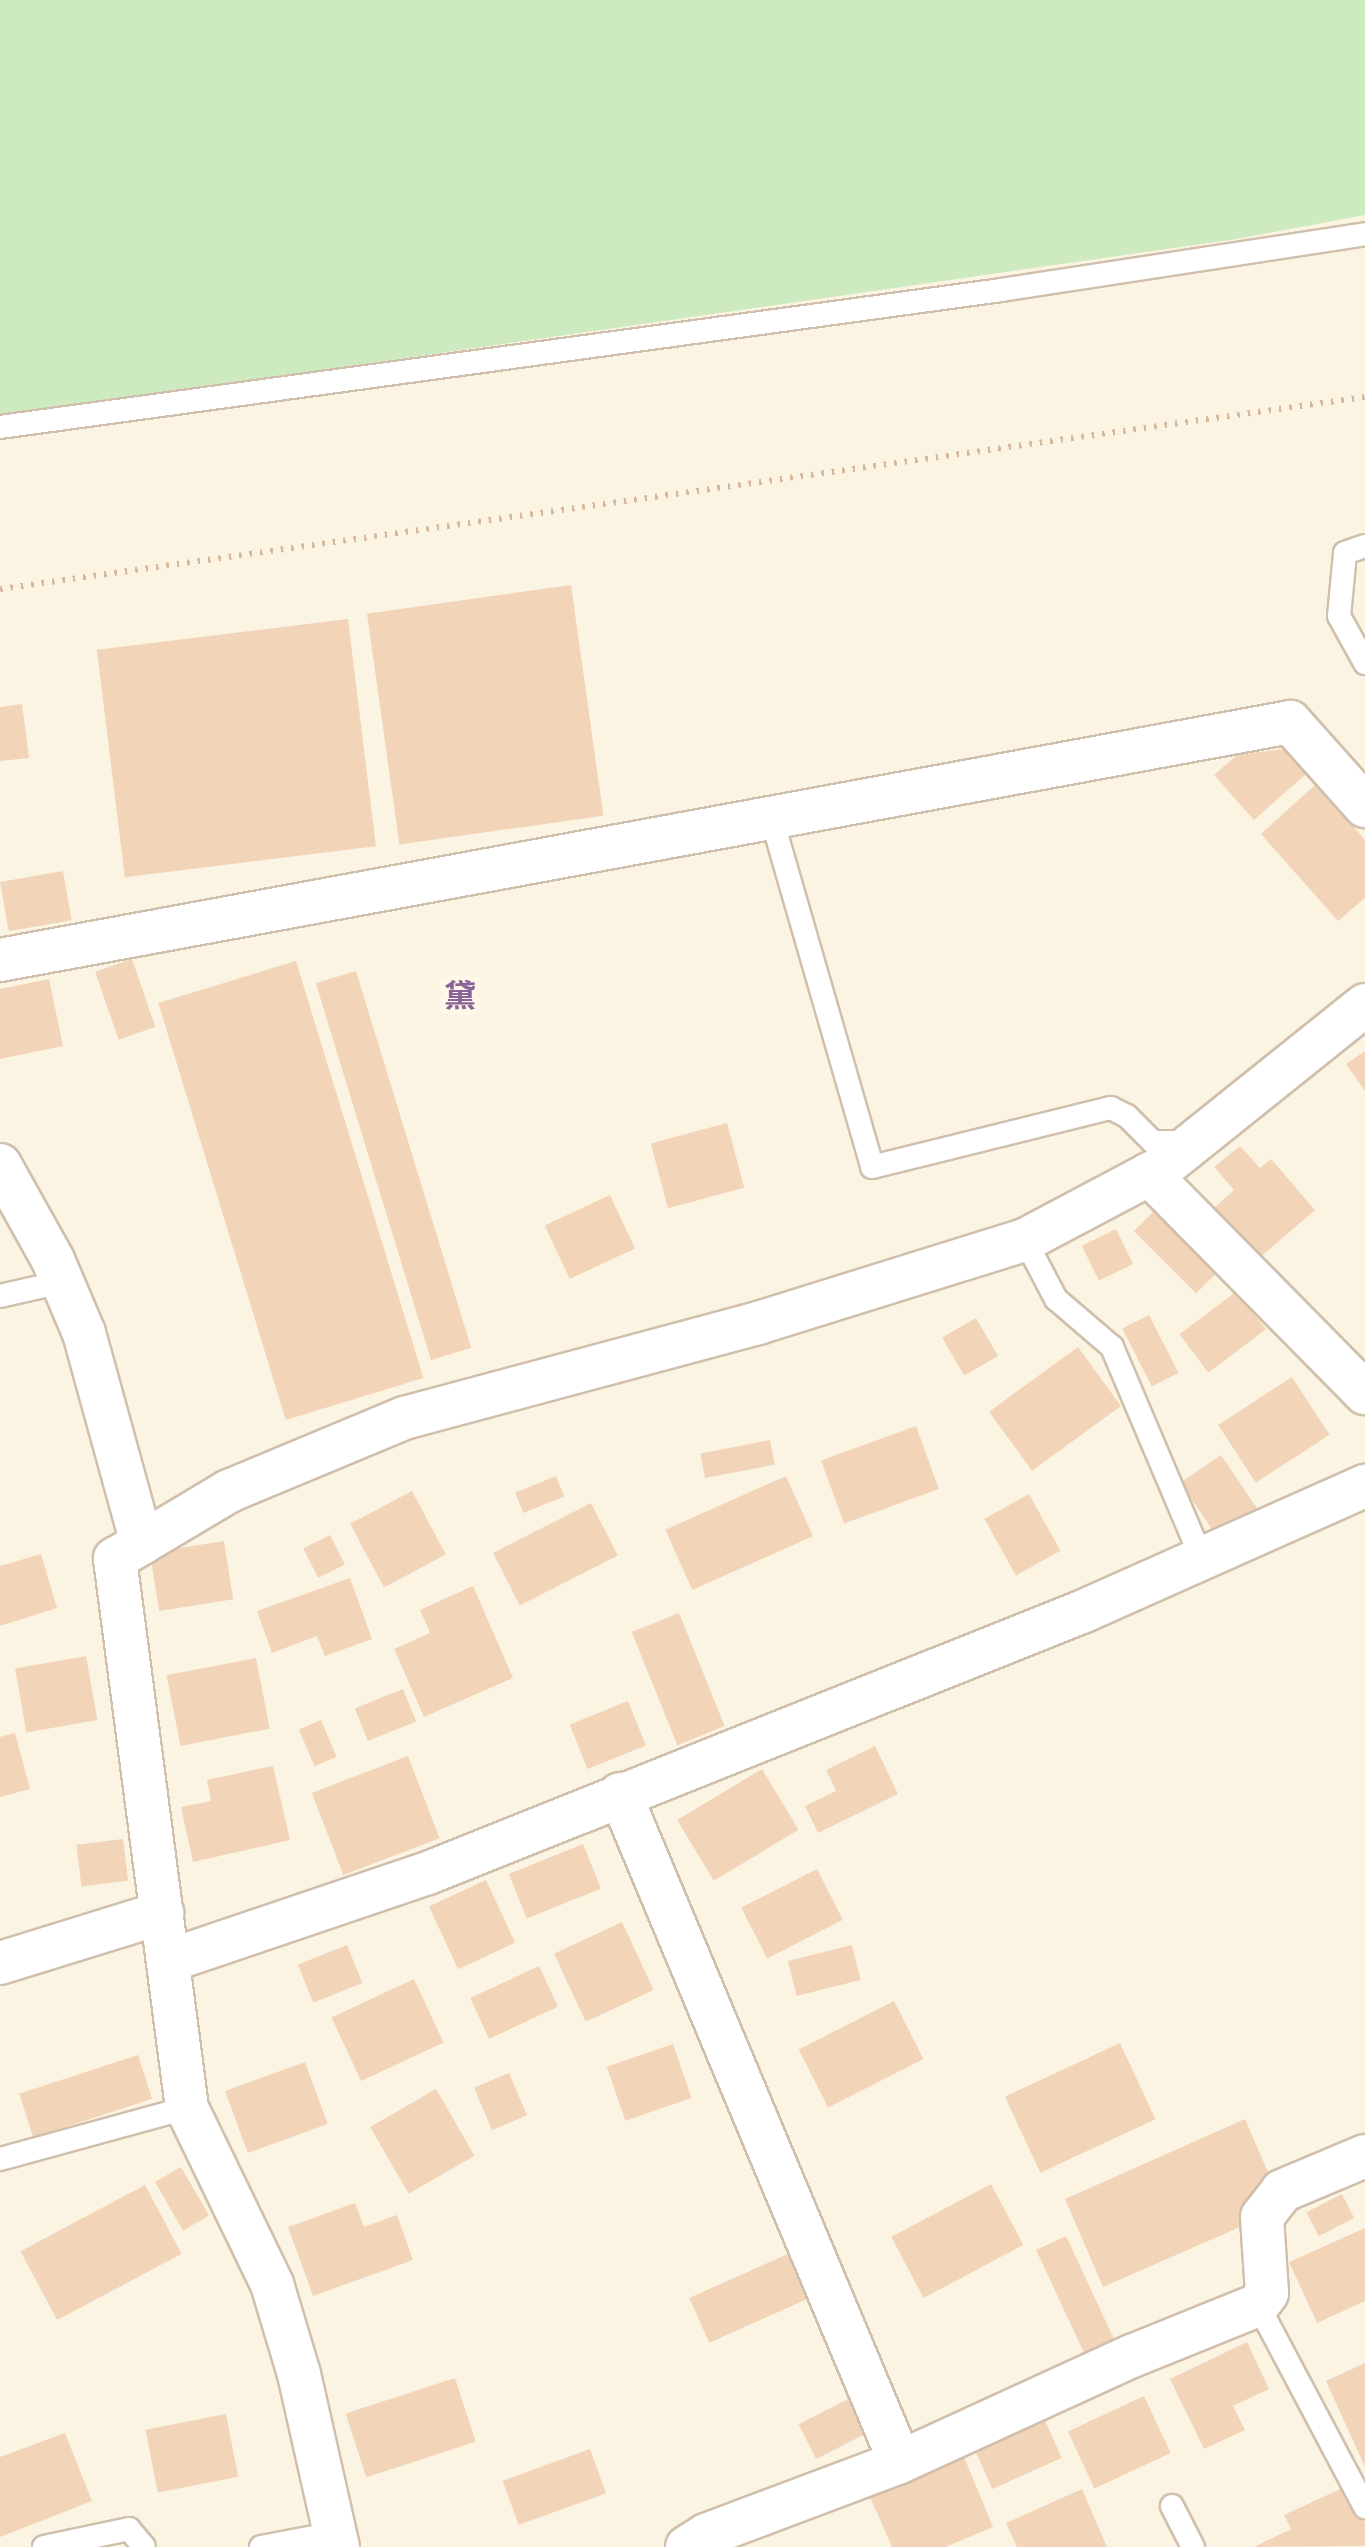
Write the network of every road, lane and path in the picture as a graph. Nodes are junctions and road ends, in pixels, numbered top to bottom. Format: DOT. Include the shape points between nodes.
graph roads {
  1 [pos="1365,234"];
  2 [pos="1365,397"];
  3 [pos="0,427"];
  4 [pos="1365,546"];
  5 [pos="0,589"];
  6 [pos="1365,663"];
  7 [pos="1365,806"];
  8 [pos="771,816"];
  9 [pos="0,960"];
  10 [pos="1365,1005"];
  11 [pos="1194,1142"];
  12 [pos="0,1166"];
  13 [pos="1148,1174"];
  14 [pos="1024,1240"];
  15 [pos="61,1282"];
  16 [pos="0,1296"];
  17 [pos="1365,1393"];
  18 [pos="1365,1486"];
  19 [pos="142,1542"];
  20 [pos="1202,1559"];
  21 [pos="620,1794"];
  22 [pos="162,1913"];
  23 [pos="168,1961"];
  24 [pos="0,1963"];
  25 [pos="187,2108"];
  26 [pos="1365,2156"];
  27 [pos="0,2159"];
  28 [pos="1258,2305"];
  29 [pos="900,2462"];
  30 [pos="1172,2506"];
  31 [pos="1365,2506"];
  32 [pos="337,2540"];
  33 [pos="44,2547"];
  34 [pos="144,2547"];
  35 [pos="260,2547"];
  36 [pos="687,2547"];
  37 [pos="1193,2547"];
  1 -- 3 [label="lane"];
  2 -- 5 [label="path"];
  4 -- 6 [label="lane" via="1345,554 1339,616"];
  7 -- 8 [label="street" via="1290,722"];
  8 -- 9 [label="street"];
  8 -- 11 [label="lane" via="872,1167 1111,1108 1153,1142"];
  10 -- 11 [label="street"];
  11 -- 13 [label="street"];
  12 -- 15 [label="street"];
  13 -- 14 [label="street"];
  13 -- 17 [label="street"];
  14 -- 19 [label="street" via="758,1324 404,1418 229,1491"];
  14 -- 20 [label="lane" via="1056,1299 1112,1346"];
  15 -- 16 [label="lane"];
  15 -- 19 [label="street" via="84,1333"];
  18 -- 20 [label="street"];
  19 -- 22 [label="street" via="115,1559"];
  20 -- 21 [label="street"];
  21 -- 23 [label="street" via="428,1873"];
  21 -- 29 [label="street"];
  22 -- 23 [label="street"];
  22 -- 24 [label="street"];
  23 -- 25 [label="street"];
  25 -- 27 [label="lane"];
  25 -- 32 [label="street" via="272,2284"];
  26 -- 28 [label="street" via="1282,2191 1262,2217 1267,2293"];
  28 -- 29 [label="street"];
  28 -- 31 [label="lane"];
  29 -- 36 [label="street"];
  30 -- 37 [label="lane"];
  32 -- 35 [label="lane"];
  33 -- 34 [label="lane" via="129,2529"];
}
